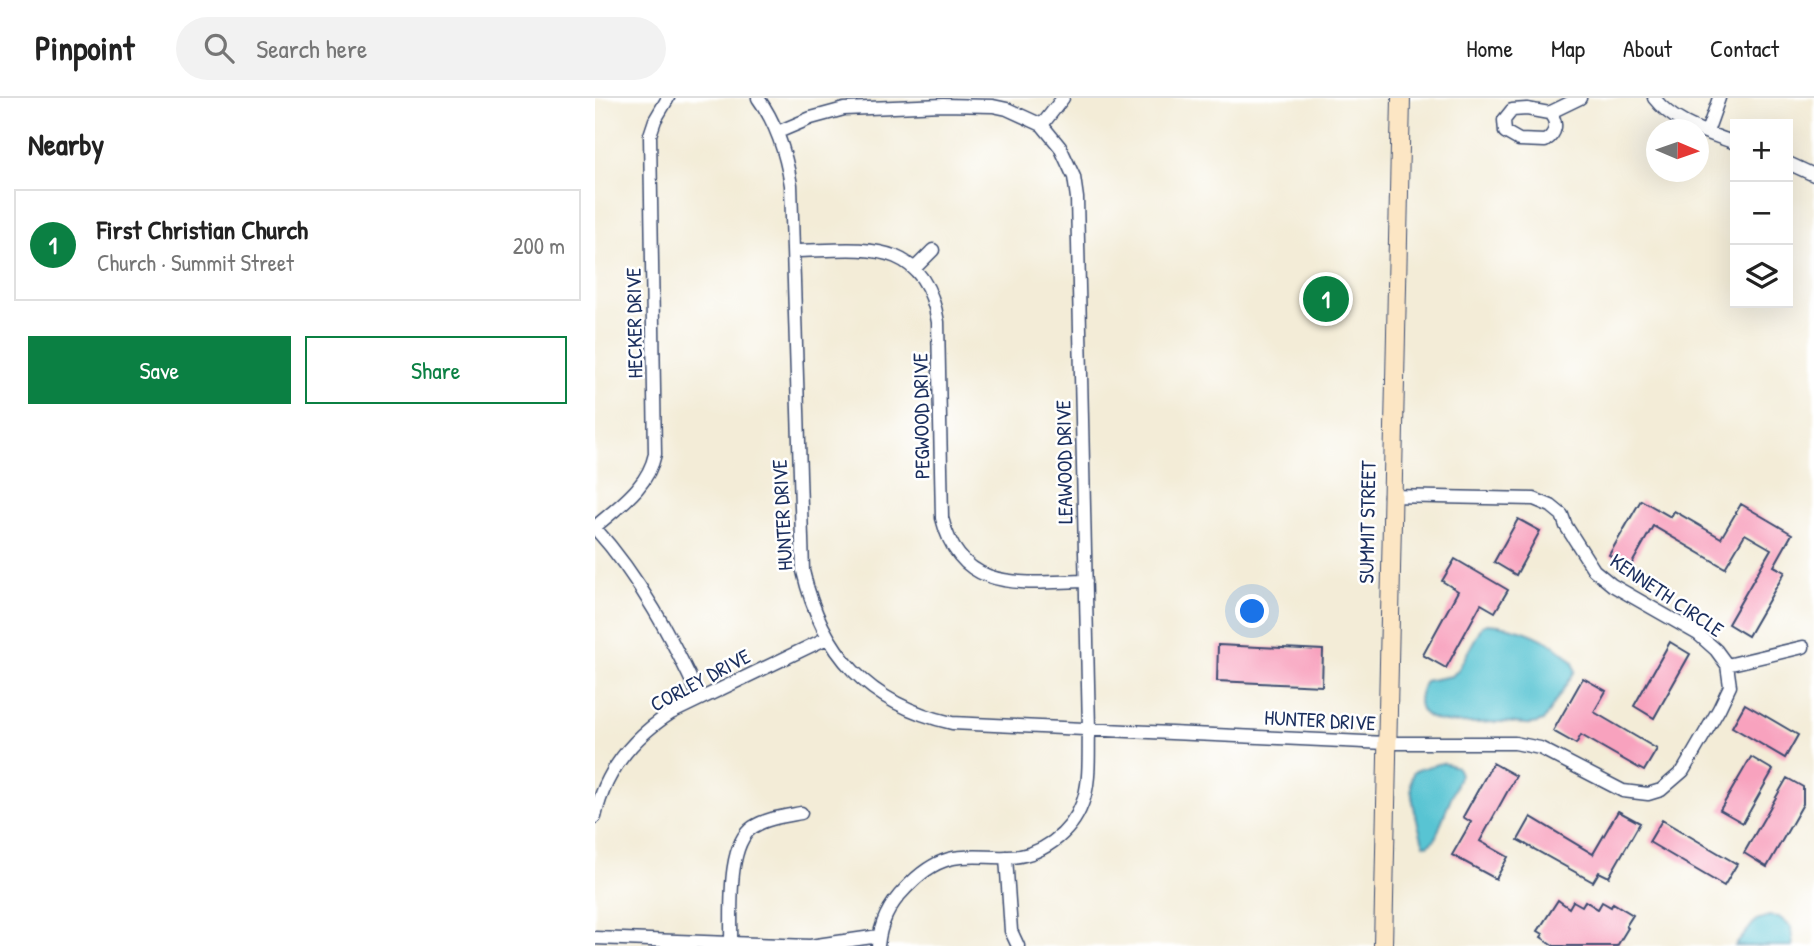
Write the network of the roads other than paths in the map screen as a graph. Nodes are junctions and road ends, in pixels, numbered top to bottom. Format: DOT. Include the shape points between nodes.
graph roads {
  1 [pos="668,98"];
  2 [pos="758,98"];
  3 [pos="1063,98"];
  4 [pos="1401,98"];
  5 [pos="1580,98"];
  6 [pos="1654,98"];
  7 [pos="1719,98"];
  8 [pos="1549,113"];
  9 [pos="1676,119"];
  10 [pos="1042,125"];
  11 [pos="1709,126"];
  12 [pos="778,132"];
  13 [pos="1709,133"];
  14 [pos="1730,141"];
  15 [pos="1793,165"];
  16 [pos="1814,175"];
  17 [pos="933,250"];
  18 [pos="794,251"];
  19 [pos="915,268"];
  20 [pos="1390,496"];
  21 [pos="595,527"];
  22 [pos="1086,581"];
  23 [pos="827,638"];
  24 [pos="1803,646"];
  25 [pos="1727,665"];
  26 [pos="699,699"];
  27 [pos="1089,730"];
  28 [pos="1386,743"];
  29 [pos="599,788"];
  30 [pos="801,813"];
  31 [pos="595,817"];
  32 [pos="1006,858"];
  33 [pos="595,938"];
  34 [pos="878,941"];
  35 [pos="731,943"];
  36 [pos="1018,946"];
  37 [pos="1383,946"];
  1 -- 21 [label="street, HECKER DRIVE" via="650,135 655,454 645,481"];
  2 -- 12 [label="street, HUNTER DRIVE"];
  3 -- 10 [label="street"];
  4 -- 20 [label="main road, SUMMIT STREET"];
  5 -- 8 [label="street"];
  6 -- 9 [label="street"];
  7 -- 11 [label="street"];
  10 -- 12 [label="street, LEAWOOD DRIVE" via="993,106 943,105 844,109"];
  10 -- 22 [label="street, LEAWOOD DRIVE" via="1067,160 1077,198"];
  12 -- 18 [label="street, HUNTER DRIVE" via="791,185"];
  13 -- 14 [label="street"];
  15 -- 16 [label="street"];
  17 -- 19 [label="street"];
  18 -- 19 [label="street" via="881,251"];
  18 -- 23 [label="street, HUNTER DRIVE" via="803,571"];
  19 -- 22 [label="street, PEGWOOD DRIVE" via="934,300 938,322 946,535 967,564 993,579"];
  20 -- 25 [label="street, KENNETH CIRCLE" via="1534,499 1551,506 1562,515 1594,569 1620,590 1697,634"];
  20 -- 28 [label="main road, SUMMIT STREET"];
  21 -- 26 [label="street" via="645,595"];
  22 -- 27 [label="street, LEAWOOD DRIVE"];
  23 -- 26 [label="street, CORLEY DRIVE"];
  23 -- 27 [label="street, HUNTER DRIVE" via="866,682 920,714 952,723"];
  24 -- 25 [label="street"];
  25 -- 28 [label="street, KENNETH CIRCLE" via="1730,687 1683,771 1661,790 1648,794 1623,792 1540,748 1515,743"];
  26 -- 29 [label="street, CORLEY DRIVE" via="639,737"];
  27 -- 28 [label="street, HUNTER DRIVE"];
  27 -- 32 [label="street, LEAWOOD DRIVE" via="1087,780 1076,819 1052,843"];
  28 -- 37 [label="main road, SUMMIT STREET"];
  29 -- 31 [label="street, CORLEY DRIVE"];
  30 -- 35 [label="street" via="763,823 742,838 734,869"];
  32 -- 34 [label="street, LEAWOOD DRIVE" via="959,857 932,866 890,907"];
  32 -- 36 [label="street" via="1011,931"];
  33 -- 35 [label="street"];
  34 -- 35 [label="street" via="810,946"];
}
